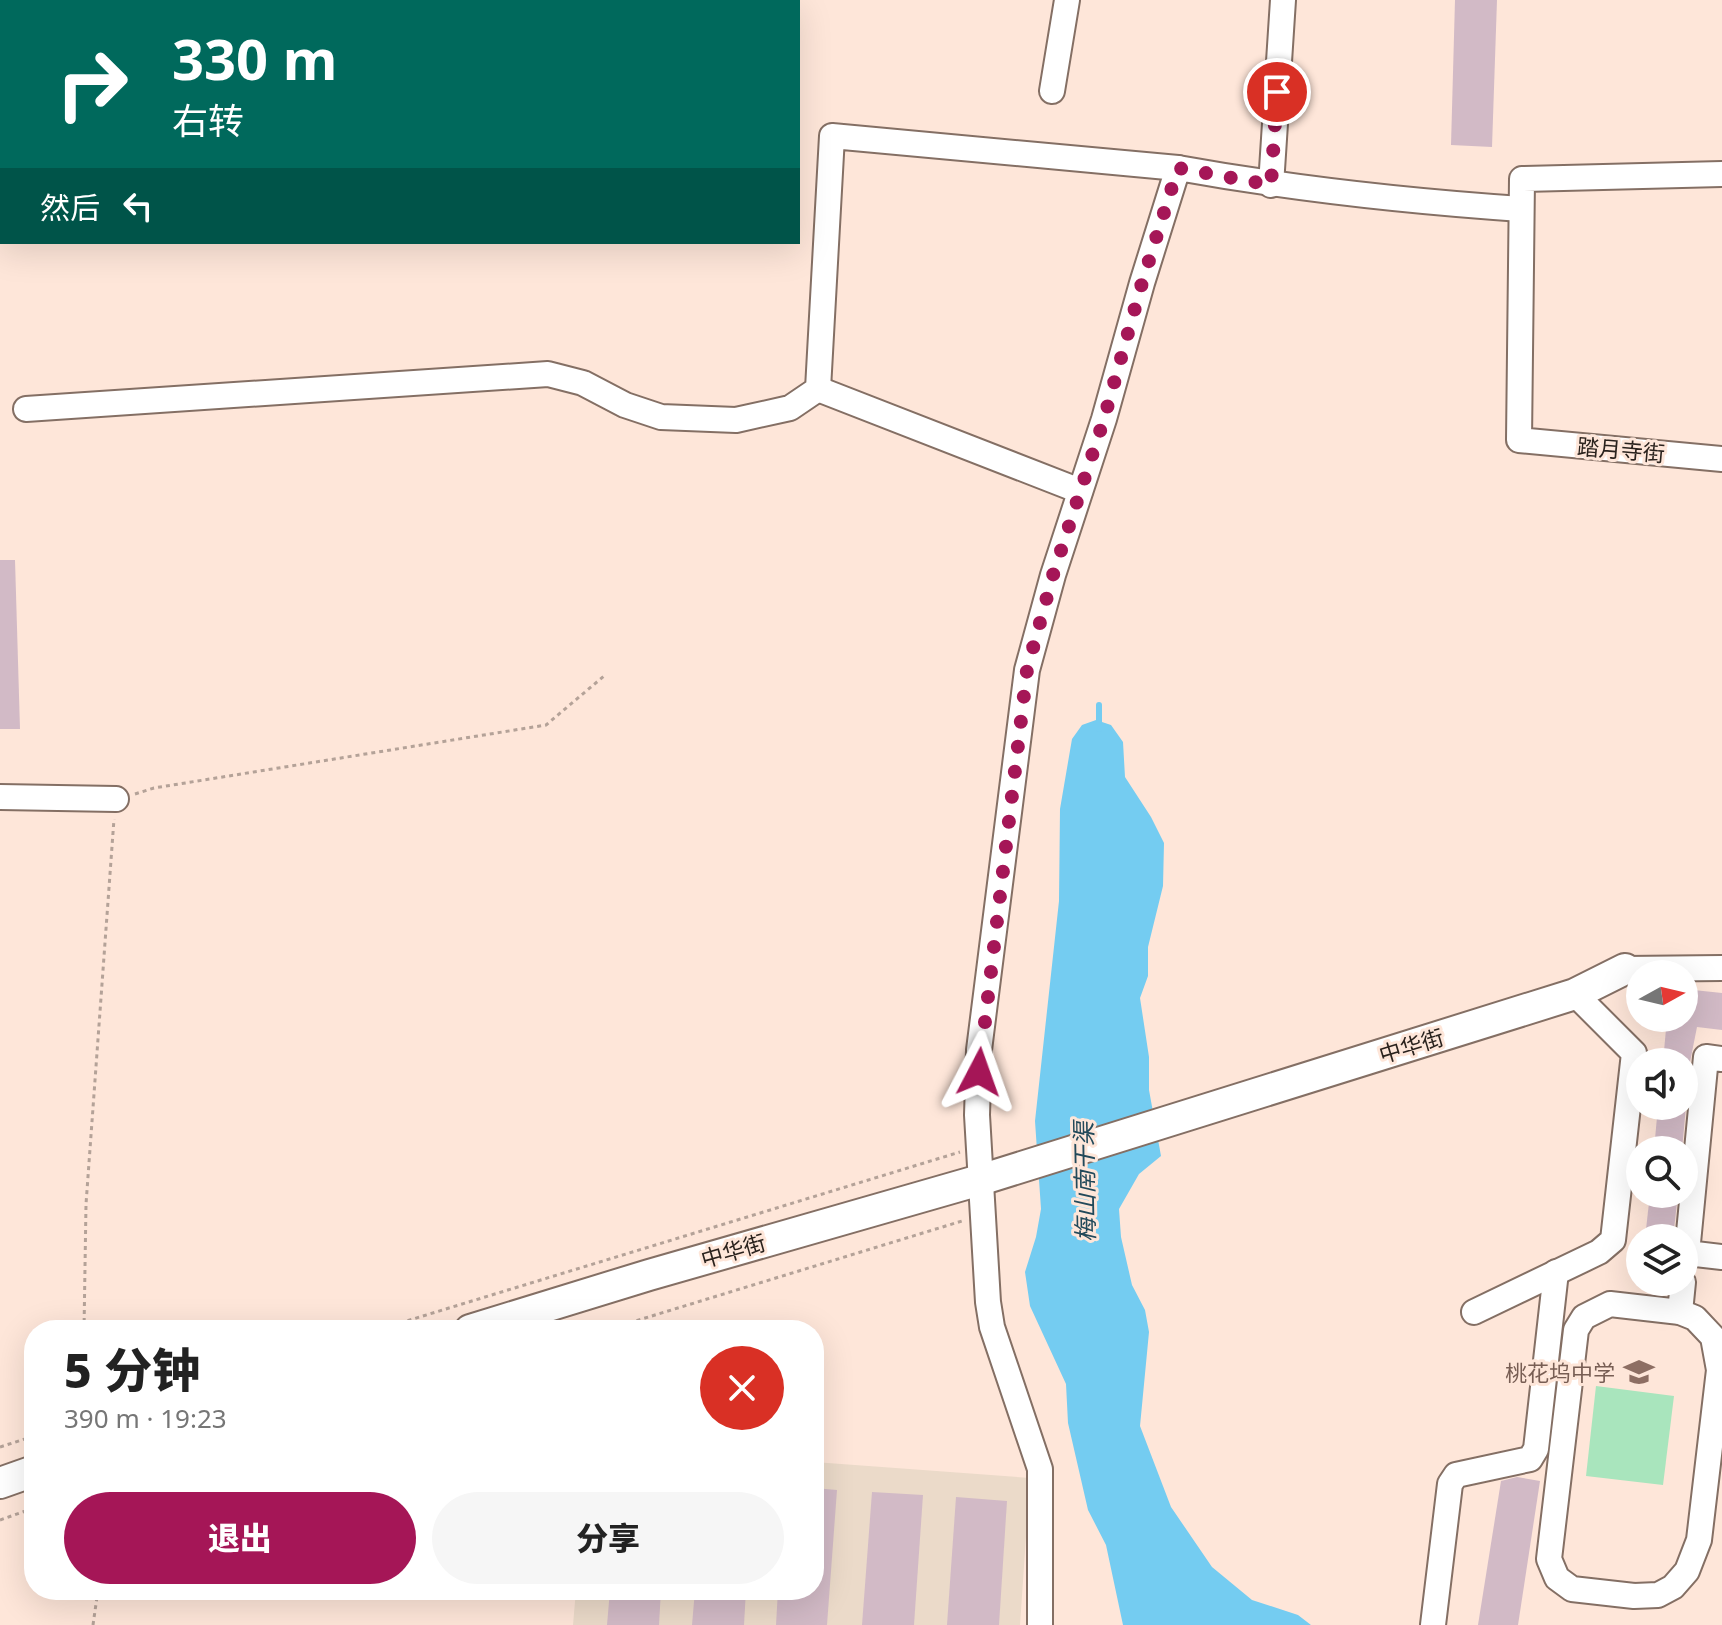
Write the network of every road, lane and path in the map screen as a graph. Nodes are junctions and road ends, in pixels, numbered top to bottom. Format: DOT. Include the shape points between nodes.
graph roads {
  1 [pos="1067,0"];
  2 [pos="1283,0"];
  3 [pos="1052,91"];
  4 [pos="1178,168"];
  5 [pos="1722,174"];
  6 [pos="1271,185"];
  7 [pos="1521,209"];
  8 [pos="818,389"];
  9 [pos="26,409"];
  10 [pos="1722,459"];
  11 [pos="1080,491"];
  12 [pos="604,676"];
  13 [pos="0,797"];
  14 [pos="116,799"];
  15 [pos="1722,968"];
  16 [pos="1625,969"];
  17 [pos="1575,994"];
  18 [pos="1722,1059"];
  19 [pos="989,1178"];
  20 [pos="1690,1224"];
  21 [pos="1722,1257"];
  22 [pos="1698,1266"];
  23 [pos="1556,1272"];
  24 [pos="1682,1296"];
  25 [pos="1474,1312"];
  26 [pos="1680,1312"];
  27 [pos="84,1320"];
  28 [pos="503,1320"];
  29 [pos="24,1439"];
  30 [pos="0,1447"];
  31 [pos="24,1475"];
  32 [pos="0,1483"];
  33 [pos="24,1512"];
  34 [pos="0,1520"];
  35 [pos="97,1600"];
  36 [pos="93,1625"];
  37 [pos="1040,1625"];
  38 [pos="1433,1625"];
  1 -- 3 [label="street"];
  2 -- 6 [label="street"];
  4 -- 6 [label="street"];
  4 -- 8 [label="street" via="832,136"];
  4 -- 11 [label="street"];
  5 -- 7 [label="street" via="1522,179"];
  6 -- 7 [label="street"];
  7 -- 10 [label="street, 踏月寺街" via="1519,440"];
  8 -- 9 [label="street" via="790,408 736,420 661,417 583,383 548,374"];
  8 -- 11 [label="street"];
  11 -- 19 [label="street" via="1027,670 979,1050 977,1115"];
  12 -- 14 [label="path" via="546,725 154,788"];
  13 -- 14 [label="street"];
  14 -- 27 [label="path" via="86,1204"];
  15 -- 16 [label="street"];
  16 -- 17 [label="main road, 中华街"];
  17 -- 19 [label="main road, 中华街"];
  17 -- 23 [label="street" via="1634,1053 1613,1240"];
  18 -- 20 [label="street" via="1706,1057"];
  19 -- 28 [label="main road, 中华街"];
  19 -- 37 [label="street" via="992,1327 1040,1469"];
  21 -- 22 [label="street"];
  23 -- 25 [label="street"];
  23 -- 38 [label="street" via="1536,1449 1530,1459 1456,1475 1450,1484"];
  24 -- 26 [label="street"];
  26 -- 26 [label="street" via="1695,1318 1713,1337 1719,1370 1699,1540 1687,1571 1658,1595 1572,1589 1557,1578 1549,1559 1576,1330 1584,1317 1610,1304"];
  29 -- 30 [label="path"];
  31 -- 32 [label="main road"];
  33 -- 34 [label="path"];
  35 -- 36 [label="path"];
}
